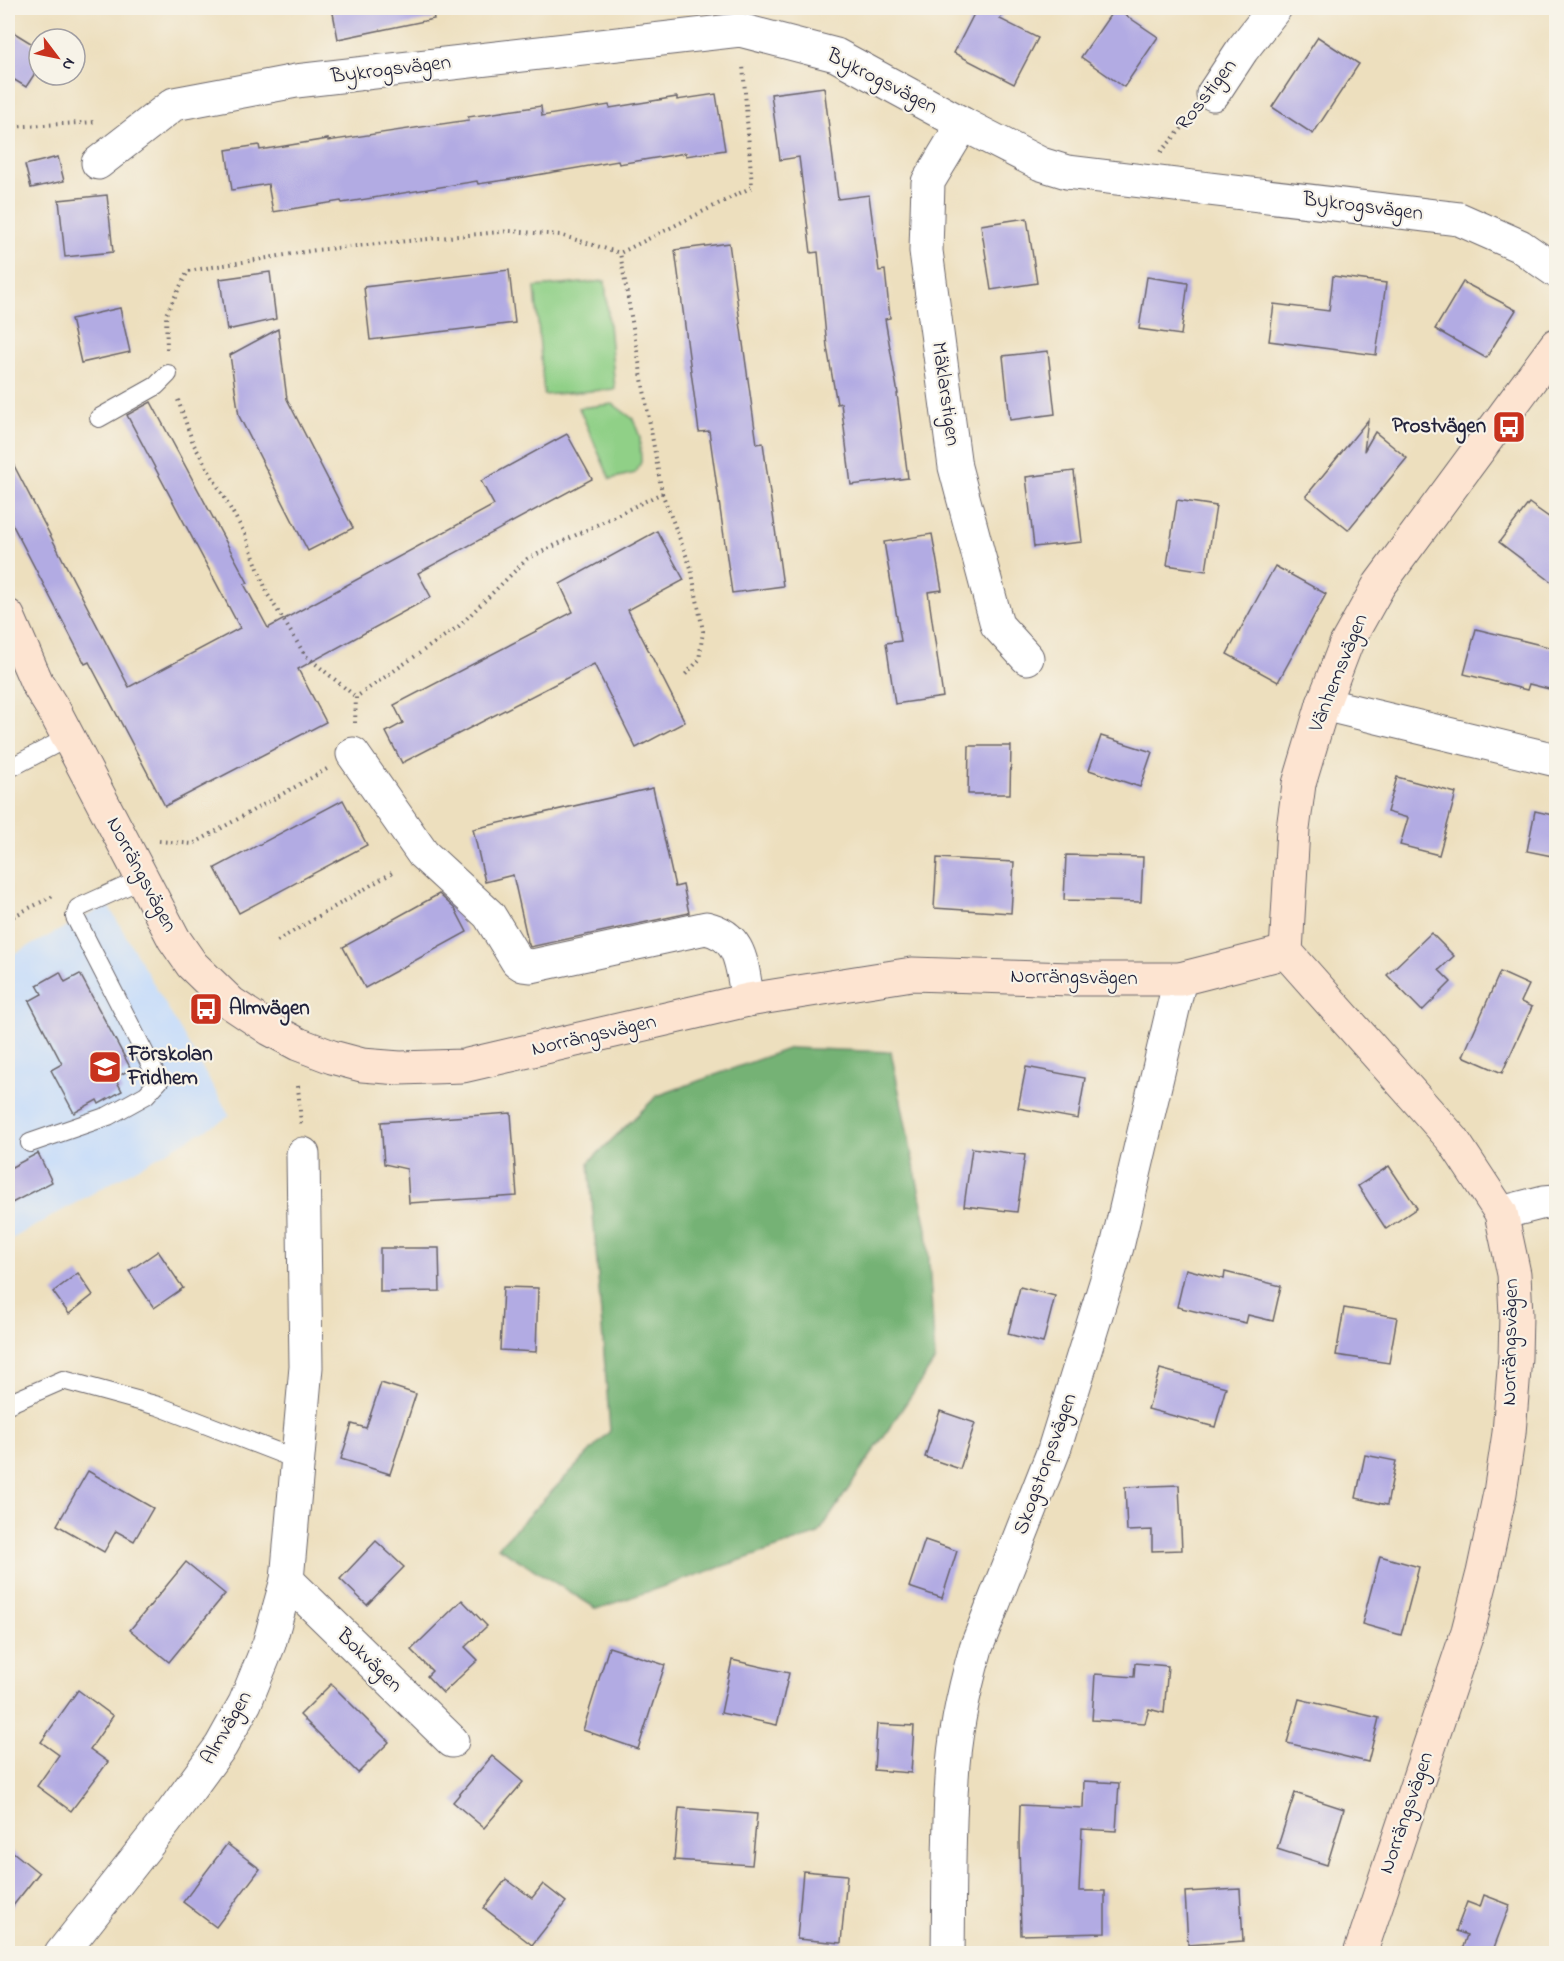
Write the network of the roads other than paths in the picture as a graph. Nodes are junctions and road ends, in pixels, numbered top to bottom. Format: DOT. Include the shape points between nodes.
graph roads {
  1 [pos="1275,8"];
  2 [pos="742,19"];
  3 [pos="1213,94"];
  4 [pos="963,124"];
  5 [pos="98,164"];
  6 [pos="1557,271"];
  7 [pos="1557,345"];
  8 [pos="168,374"];
  9 [pos="99,418"];
  10 [pos="8,616"];
  11 [pos="1027,658"];
  12 [pos="1323,704"];
  13 [pos="67,738"];
  14 [pos="353,754"];
  15 [pos="1557,760"];
  16 [pos="8,769"];
  17 [pos="136,868"];
  18 [pos="1286,952"];
  19 [pos="1180,979"];
  20 [pos="748,1000"];
  21 [pos="30,1143"];
  22 [pos="303,1154"];
  23 [pos="1557,1201"];
  24 [pos="1501,1213"];
  25 [pos="8,1404"];
  26 [pos="298,1460"];
  27 [pos="287,1580"];
  28 [pos="452,1742"];
  29 [pos="61,1953"];
  30 [pos="948,1953"];
  31 [pos="1360,1953"];
  1 -- 3 [label="street, Rosstigen"];
  2 -- 4 [label="street, Bykrogsvägen" via="837,55"];
  2 -- 5 [label="street, Bykrogsvägen" via="296,81 174,104"];
  4 -- 6 [label="street, Bykrogsvägen" via="1041,164 1067,172 1459,219 1520,246"];
  4 -- 11 [label="street, Mäklarstigen" via="928,182 926,251 955,467 997,625"];
  7 -- 12 [label="street, Vänhemsvägen" via="1379,585 1346,644"];
  8 -- 9 [label="lane" via="156,386"];
  10 -- 13 [label="street, Norrängsvägen" via="37,683"];
  12 -- 15 [label="street"];
  12 -- 18 [label="street, Vänhemsvägen" via="1299,784"];
  13 -- 16 [label="lane"];
  13 -- 17 [label="street, Norrängsvägen"];
  14 -- 20 [label="street" via="423,854 489,915 523,965 706,928 730,939 737,951"];
  17 -- 20 [label="street, Norrängsvägen" via="192,965 231,1003 298,1044 362,1065 463,1066"];
  17 -- 21 [label="lane" via="78,908 75,917 159,1081 146,1095 108,1116"];
  18 -- 19 [label="street, Norrängsvägen"];
  18 -- 24 [label="street, Norrängsvägen" via="1454,1140"];
  19 -- 20 [label="street, Norrängsvägen" via="912,974"];
  19 -- 30 [label="street, Skogstorpsvägen" via="1117,1247 1054,1450 976,1648 968,1678 952,1777"];
  22 -- 26 [label="street, Almvägen" via="306,1367"];
  23 -- 24 [label="street"];
  24 -- 31 [label="street, Norrängsvägen" via="1514,1274 1516,1315 1509,1433 1500,1493 1468,1631"];
  25 -- 26 [label="lane" via="63,1380 158,1406"];
  26 -- 27 [label="street, Almvägen"];
  27 -- 28 [label="street, Bokvägen"];
  27 -- 29 [label="street, Almvägen" via="269,1644 245,1703 221,1746"];
}
